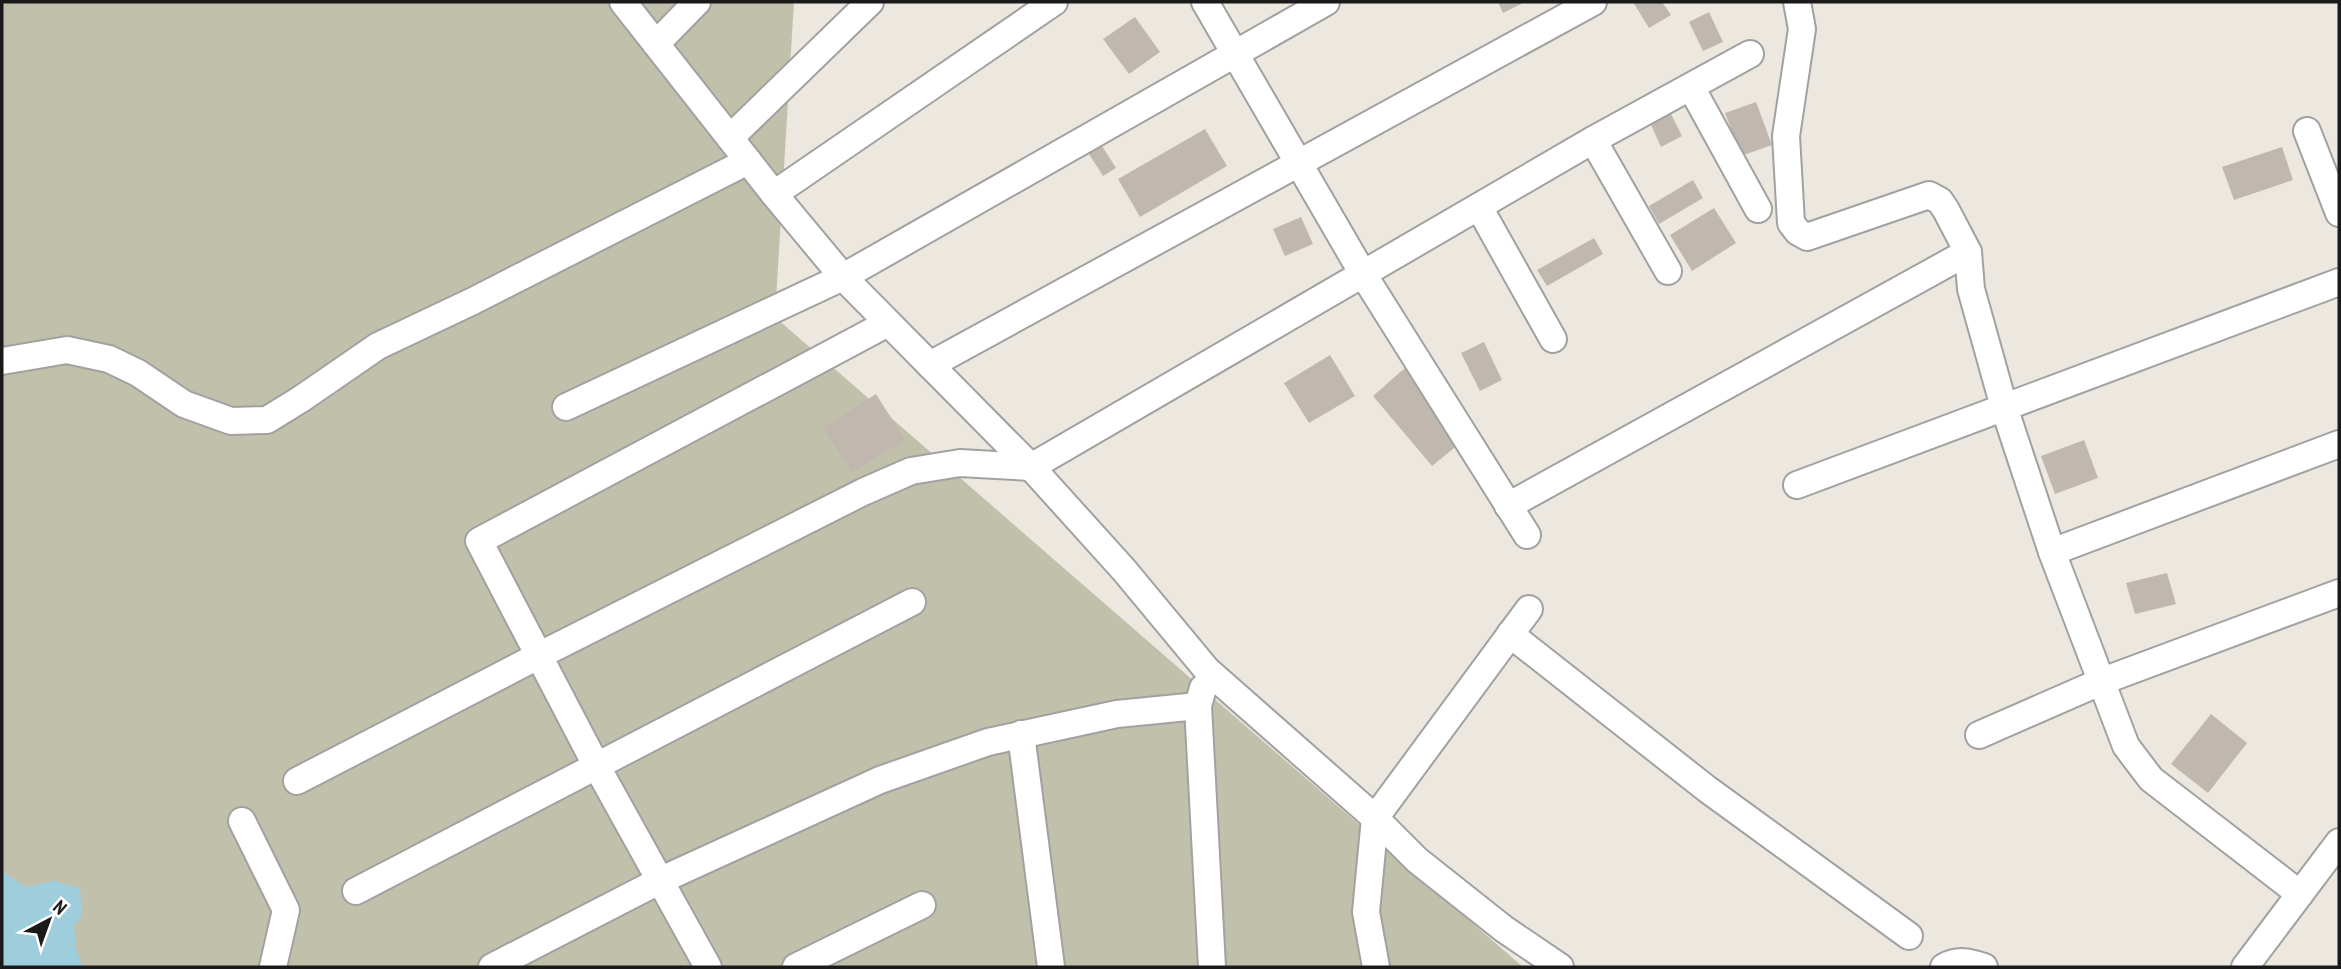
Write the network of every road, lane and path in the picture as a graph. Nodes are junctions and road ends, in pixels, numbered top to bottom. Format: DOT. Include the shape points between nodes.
graph roads {
  1 [pos="623,2"];
  2 [pos="697,2"];
  3 [pos="870,2"];
  4 [pos="1054,2"];
  5 [pos="1205,2"];
  6 [pos="1326,2"];
  7 [pos="1593,2"];
  8 [pos="1797,2"];
  9 [pos="656,44"];
  10 [pos="1236,53"];
  11 [pos="1750,54"];
  12 [pos="1691,87"];
  13 [pos="2307,131"];
  14 [pos="730,138"];
  15 [pos="1593,140"];
  16 [pos="748,161"];
  17 [pos="1298,162"];
  18 [pos="774,194"];
  19 [pos="1479,206"];
  20 [pos="1758,209"];
  21 [pos="2339,213"];
  22 [pos="1968,253"];
  23 [pos="1668,271"];
  24 [pos="1363,274"];
  25 [pos="843,277"];
  26 [pos="2339,282"];
  27 [pos="888,323"];
  28 [pos="1553,339"];
  29 [pos="2,361"];
  30 [pos="930,365"];
  31 [pos="566,407"];
  32 [pos="2004,407"];
  33 [pos="2339,444"];
  34 [pos="1031,467"];
  35 [pos="1797,485"];
  36 [pos="1508,506"];
  37 [pos="1527,536"];
  38 [pos="2052,552"];
  39 [pos="2339,593"];
  40 [pos="912,602"];
  41 [pos="1529,609"];
  42 [pos="1510,634"];
  43 [pos="538,656"];
  44 [pos="1207,670"];
  45 [pos="2100,682"];
  46 [pos="1198,706"];
  47 [pos="1021,734"];
  48 [pos="1979,735"];
  49 [pos="596,765"];
  50 [pos="297,782"];
  51 [pos="1375,818"];
  52 [pos="242,821"];
  53 [pos="2339,842"];
  54 [pos="659,881"];
  55 [pos="356,891"];
  56 [pos="2300,894"];
  57 [pos="922,905"];
  58 [pos="1909,936"];
  59 [pos="273,967"];
  60 [pos="492,967"];
  61 [pos="708,967"];
  62 [pos="796,967"];
  63 [pos="1051,967"];
  64 [pos="1212,967"];
  65 [pos="1376,967"];
  66 [pos="1560,967"];
  67 [pos="1944,967"];
  68 [pos="1984,967"];
  69 [pos="2245,967"];
  1 -- 9 [label="street"];
  2 -- 9 [label="street"];
  3 -- 14 [label="street"];
  4 -- 18 [label="street"];
  5 -- 10 [label="street"];
  6 -- 10 [label="street"];
  7 -- 17 [label="street"];
  8 -- 22 [label="street" via="1802,30 1786,136 1791,223 1807,237 1928,195 1946,209"];
  9 -- 14 [label="street"];
  10 -- 17 [label="street"];
  10 -- 25 [label="street"];
  11 -- 12 [label="street"];
  12 -- 15 [label="street"];
  12 -- 20 [label="street"];
  13 -- 21 [label="street"];
  14 -- 16 [label="street"];
  15 -- 19 [label="street"];
  15 -- 23 [label="street"];
  16 -- 18 [label="street"];
  16 -- 29 [label="street" via="378,346 267,420 231,421 184,404 109,359 67,350"];
  17 -- 24 [label="street"];
  17 -- 30 [label="street"];
  18 -- 25 [label="street"];
  19 -- 24 [label="street"];
  19 -- 28 [label="street"];
  22 -- 32 [label="street" via="1972,289"];
  22 -- 36 [label="street"];
  24 -- 34 [label="street"];
  24 -- 36 [label="street"];
  25 -- 27 [label="street"];
  25 -- 31 [label="street"];
  26 -- 32 [label="street"];
  27 -- 30 [label="street"];
  27 -- 43 [label="street" via="479,541"];
  30 -- 34 [label="street"];
  32 -- 35 [label="street"];
  32 -- 38 [label="street"];
  33 -- 38 [label="street"];
  34 -- 43 [label="street" via="960,463 911,471"];
  34 -- 44 [label="street"];
  36 -- 37 [label="street"];
  38 -- 45 [label="street"];
  39 -- 45 [label="street"];
  40 -- 49 [label="street"];
  41 -- 42 [label="street"];
  42 -- 51 [label="street"];
  42 -- 58 [label="street" via="1707,789"];
  43 -- 49 [label="street"];
  43 -- 50 [label="street"];
  44 -- 46 [label="street"];
  44 -- 51 [label="street"];
  45 -- 48 [label="street"];
  45 -- 56 [label="street" via="2126,746 2151,779"];
  46 -- 47 [label="street" via="1117,713"];
  46 -- 64 [label="street"];
  47 -- 54 [label="street" via="880,780"];
  47 -- 63 [label="street"];
  49 -- 54 [label="street"];
  49 -- 55 [label="street"];
  51 -- 65 [label="street" via="1366,912"];
  51 -- 66 [label="street" via="1418,860"];
  52 -- 59 [label="street" via="286,910"];
  53 -- 56 [label="street"];
  54 -- 60 [label="street"];
  54 -- 61 [label="street"];
  56 -- 69 [label="street"];
  57 -- 62 [label="street"];
  67 -- 68 [label="street" via="1969,961"];
}
